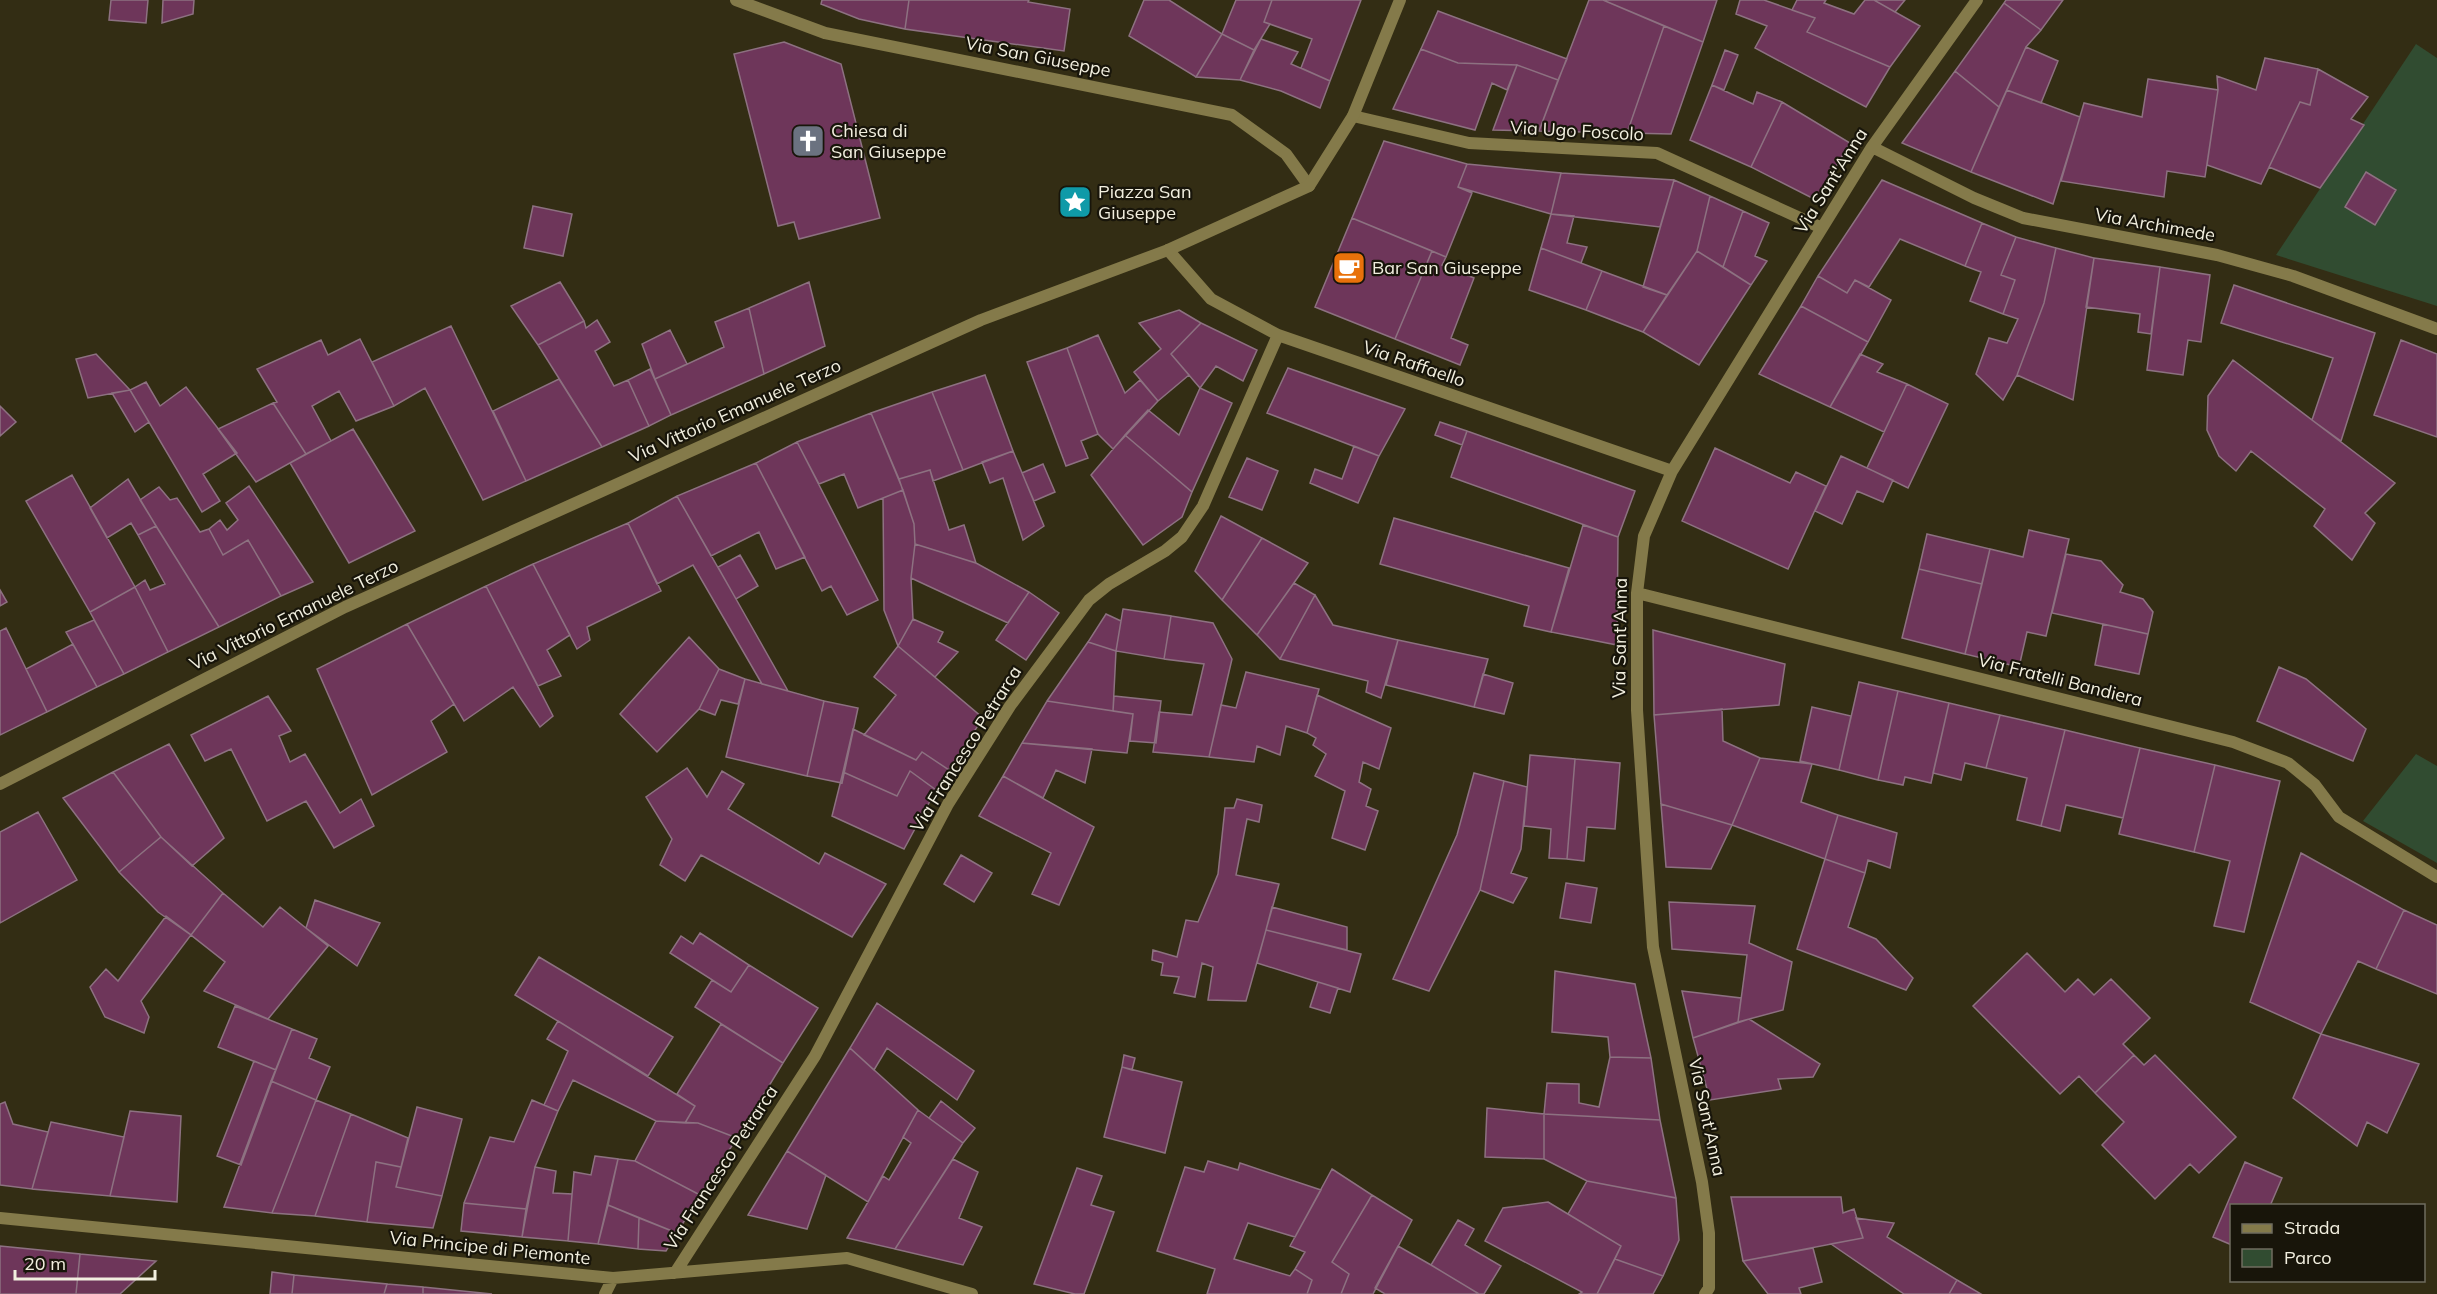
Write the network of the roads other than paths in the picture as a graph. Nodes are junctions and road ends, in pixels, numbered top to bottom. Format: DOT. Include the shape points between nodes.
graph roads {
  1 [pos="736,0"];
  2 [pos="1400,0"];
  3 [pos="1977,0"];
  4 [pos="1353,116"];
  5 [pos="1872,147"];
  6 [pos="1309,186"];
  7 [pos="1822,228"];
  8 [pos="1168,250"];
  9 [pos="2437,328"];
  10 [pos="1278,335"];
  11 [pos="1672,471"];
  12 [pos="1637,593"];
  13 [pos="0,784"];
  14 [pos="2437,877"];
  15 [pos="0,1218"];
  16 [pos="675,1274"];
  17 [pos="613,1278"];
  18 [pos="1710,1292"];
  19 [pos="605,1294"];
  20 [pos="972,1294"];
  1 -- 6 [label="street, Via San Giuseppe" via="825,33 1232,115 1286,154"];
  2 -- 4 [label="street"];
  3 -- 5 [label="street, Via Sant'Anna"];
  4 -- 6 [label="street"];
  4 -- 7 [label="street, Via Ugo Foscolo" via="1469,143 1657,153"];
  5 -- 7 [label="street, Via Sant'Anna"];
  5 -- 9 [label="street, Via Archimede" via="2023,218 2217,255 2293,276"];
  6 -- 8 [label="street, Via Vittorio Emanuele Terzo"];
  7 -- 11 [label="street, Via Sant'Anna"];
  8 -- 10 [label="street, Via Raffaello" via="1212,299"];
  8 -- 13 [label="street, Via Vittorio Emanuele Terzo" via="981,320 355,602"];
  10 -- 11 [label="street, Via Raffaello"];
  10 -- 16 [label="street, Via Francesco Petrarca" via="1203,506 1182,537 1089,600 1010,706 948,804 815,1056"];
  11 -- 12 [label="street, Via Sant'Anna" via="1644,536"];
  12 -- 14 [label="street, Via Fratelli Bandiera" via="2234,742 2288,763 2315,785 2339,817"];
  12 -- 18 [label="street, Via Sant'Anna" via="1637,710 1653,947 1702,1182 1709,1233"];
  15 -- 17 [label="street, Via Principe di Piemonte"];
  16 -- 17 [label="street, Via Principe di Piemonte"];
  16 -- 20 [label="street, Via Principe di Piemonte" via="847,1258"];
  17 -- 19 [label="street"];
}
